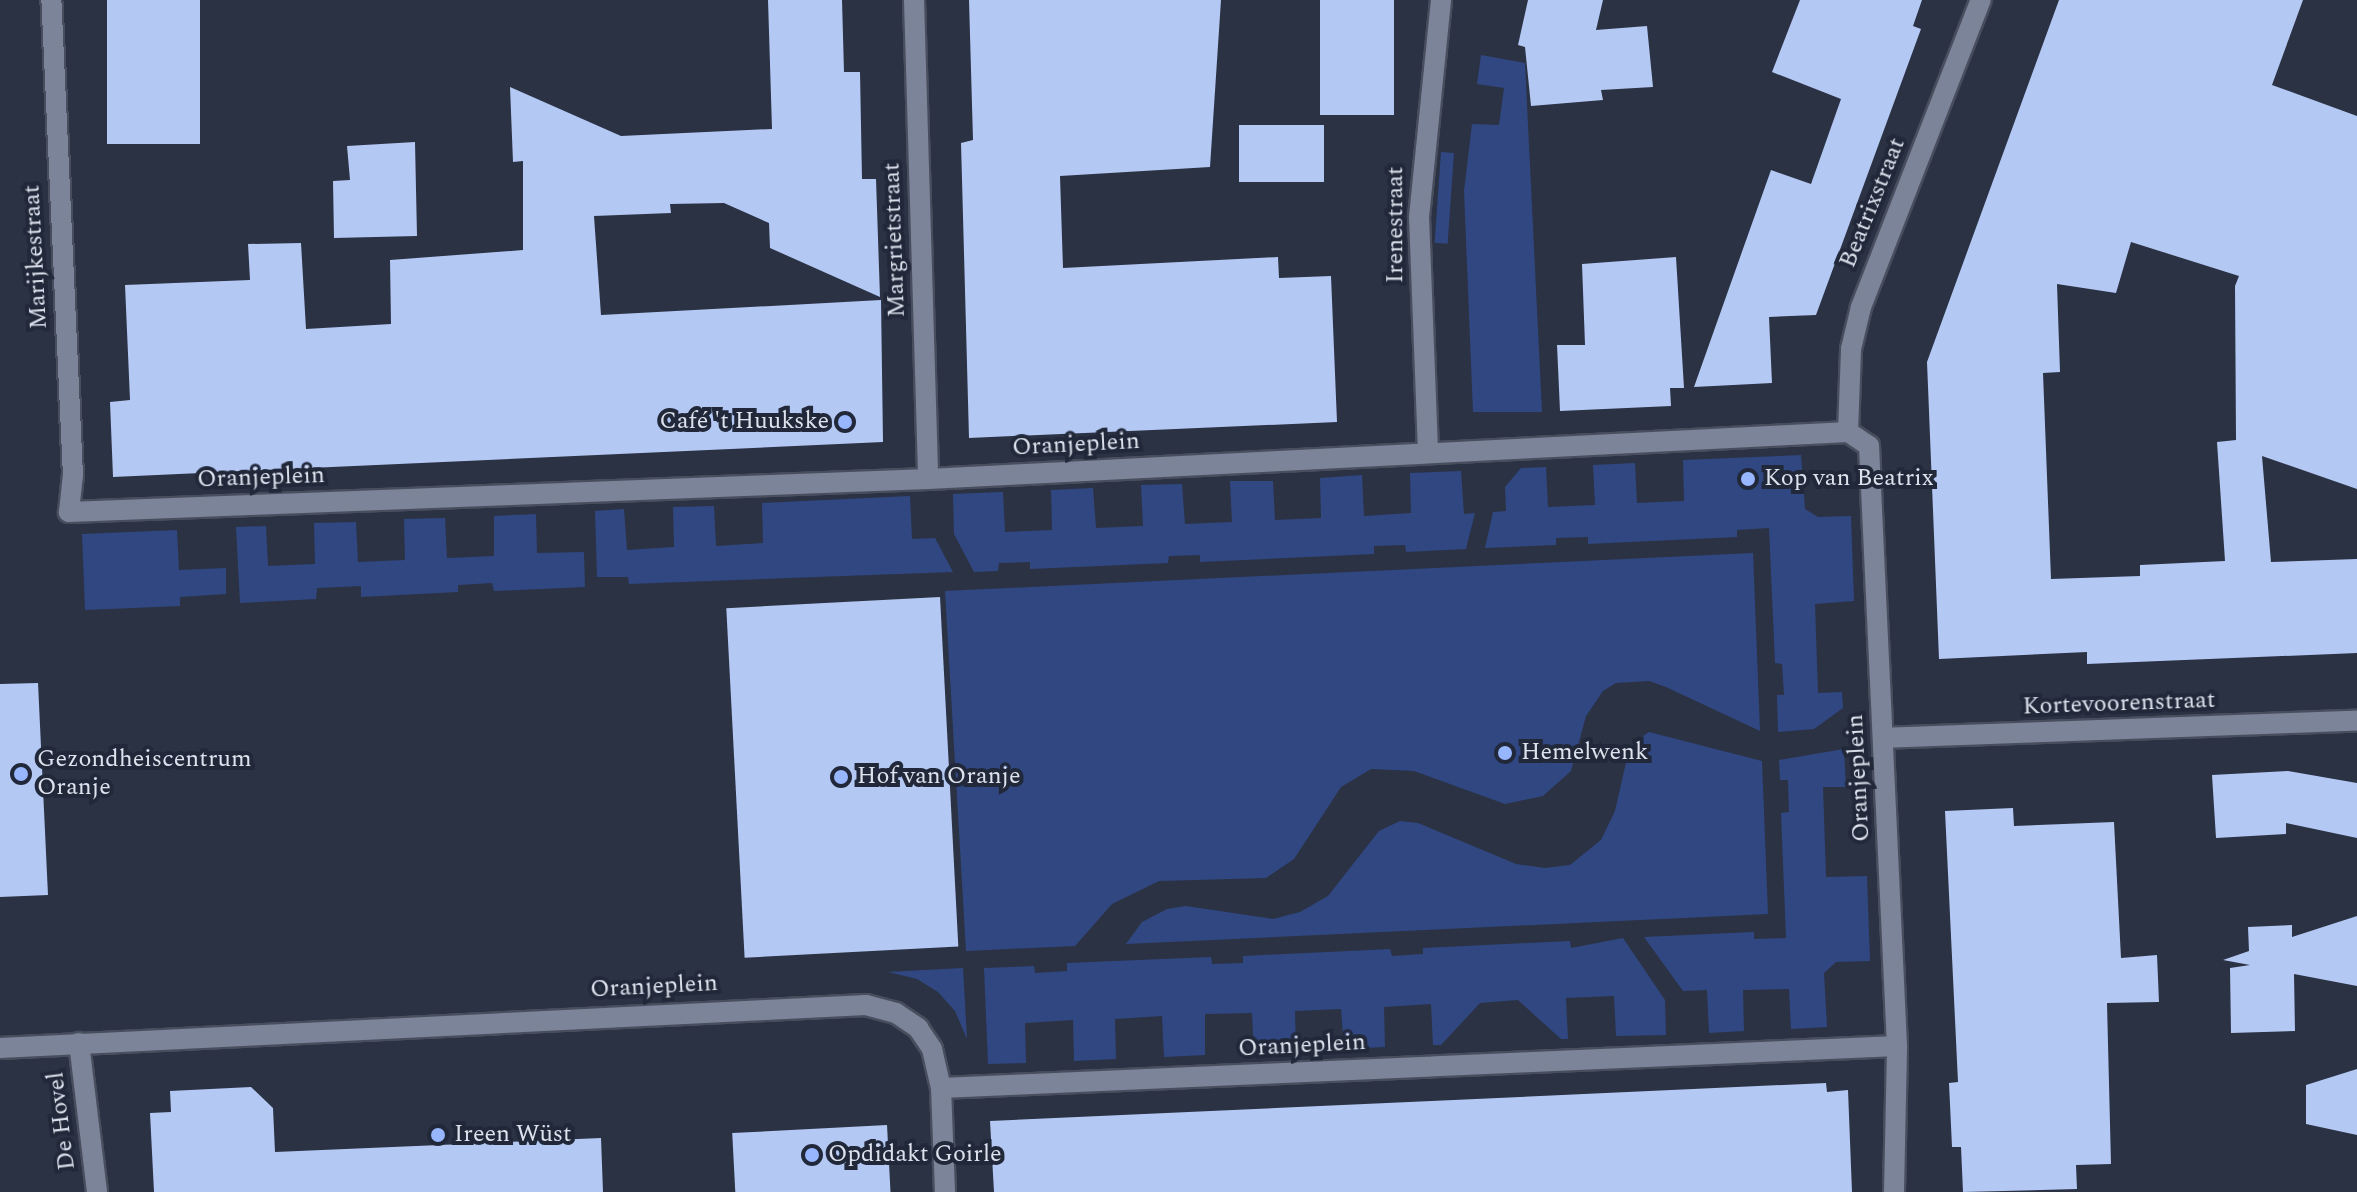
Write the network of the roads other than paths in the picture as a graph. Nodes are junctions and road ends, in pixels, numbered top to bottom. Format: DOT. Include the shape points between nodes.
graph roads {
  1 [pos="51,0"];
  2 [pos="914,0"];
  3 [pos="1441,0"];
  4 [pos="1981,0"];
  5 [pos="1848,432"];
  6 [pos="1428,451"];
  7 [pos="928,479"];
  8 [pos="69,512"];
  9 [pos="2357,721"];
  10 [pos="1883,738"];
  11 [pos="79,1043"];
  12 [pos="1897,1046"];
  13 [pos="0,1048"];
  14 [pos="941,1088"];
  15 [pos="97,1192"];
  16 [pos="945,1192"];
  17 [pos="1894,1192"];
  1 -- 8 [label="street, Marijkestraat" via="73,476"];
  2 -- 7 [label="street, Margrietstraat"];
  3 -- 6 [label="street, Irenestraat" via="1419,217"];
  4 -- 5 [label="street, Beatrixstraat" via="1861,307 1851,349"];
  5 -- 6 [label="street, Oranjeplein"];
  5 -- 10 [label="street, Oranjeplein" via="1869,446"];
  6 -- 7 [label="street, Oranjeplein"];
  7 -- 8 [label="street, Oranjeplein"];
  9 -- 10 [label="street, Kortevoorenstraat"];
  10 -- 12 [label="street, Oranjeplein"];
  11 -- 13 [label="street, Oranjeplein"];
  11 -- 14 [label="street, Oranjeplein" via="866,1005 896,1013 918,1028 932,1049"];
  11 -- 15 [label="street, De Hovel"];
  12 -- 14 [label="street, Oranjeplein"];
  12 -- 17 [label="street"];
  14 -- 16 [label="street"];
}
